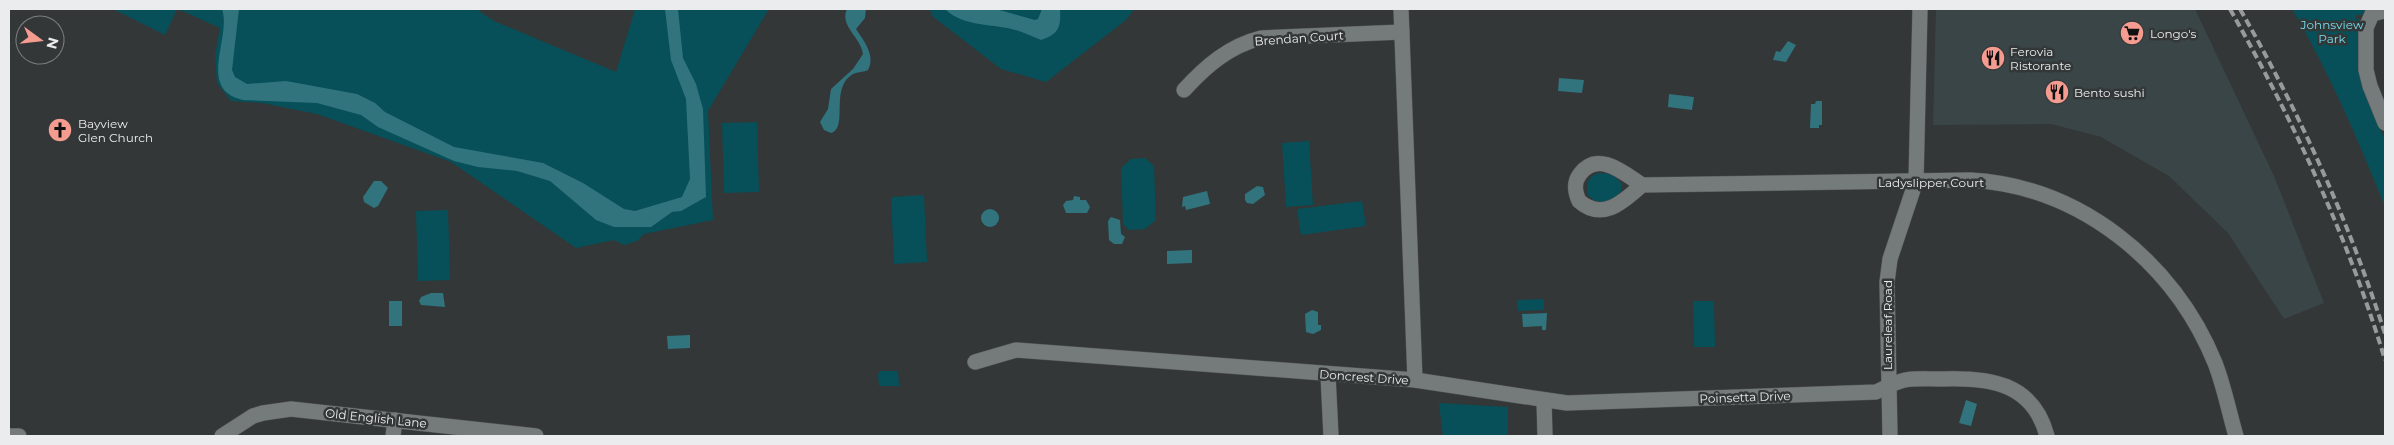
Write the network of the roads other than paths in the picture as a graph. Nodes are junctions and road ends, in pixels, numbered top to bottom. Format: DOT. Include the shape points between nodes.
graph roads {
  1 [pos="1401,9"];
  2 [pos="1920,9"];
  3 [pos="2385,11"];
  4 [pos="1402,32"];
  5 [pos="1184,90"];
  6 [pos="2385,123"];
  7 [pos="1916,181"];
  8 [pos="1642,185"];
  9 [pos="975,362"];
  10 [pos="1328,375"];
  11 [pos="1415,380"];
  12 [pos="1888,387"];
  13 [pos="1544,400"];
  14 [pos="395,420"];
  15 [pos="9,436"];
  16 [pos="19,436"];
  17 [pos="222,436"];
  18 [pos="393,436"];
  19 [pos="536,436"];
  20 [pos="1331,436"];
  21 [pos="1545,436"];
  22 [pos="1890,436"];
  23 [pos="2047,436"];
  24 [pos="2236,436"];
  1 -- 4 [label="street, Doncrest Drive"];
  2 -- 7 [label="street, Laureleaf Road"];
  3 -- 6 [label="street" via="2372,14 2366,28 2367,76"];
  4 -- 5 [label="street, Brendan Court" via="1261,38 1230,49"];
  4 -- 11 [label="street, Doncrest Drive"];
  7 -- 8 [label="street, Ladyslipper Court"];
  7 -- 12 [label="street, Laureleaf Road" via="1888,271"];
  7 -- 24 [label="street, Ladyslipper Court" via="1996,182 2026,188 2092,218 2131,244 2184,304 2215,364"];
  9 -- 10 [label="street, Doncrest Drive" via="1016,350"];
  10 -- 11 [label="street, Doncrest Drive"];
  10 -- 20 [label="street"];
  11 -- 13 [label="street, Poinsetta Drive"];
  12 -- 13 [label="street, Poinsetta Drive" via="1876,392 1567,403"];
  12 -- 22 [label="street, Laureleaf Road"];
  12 -- 23 [label="street, Poinsetta Drive" via="1903,380 1973,377 1987,380 2028,399 2038,413"];
  13 -- 21 [label="street"];
  14 -- 17 [label="street, Old English Lane" via="292,409 262,412"];
  14 -- 18 [label="street"];
  14 -- 19 [label="street, Old English Lane"];
  15 -- 16 [label="street"];
}
